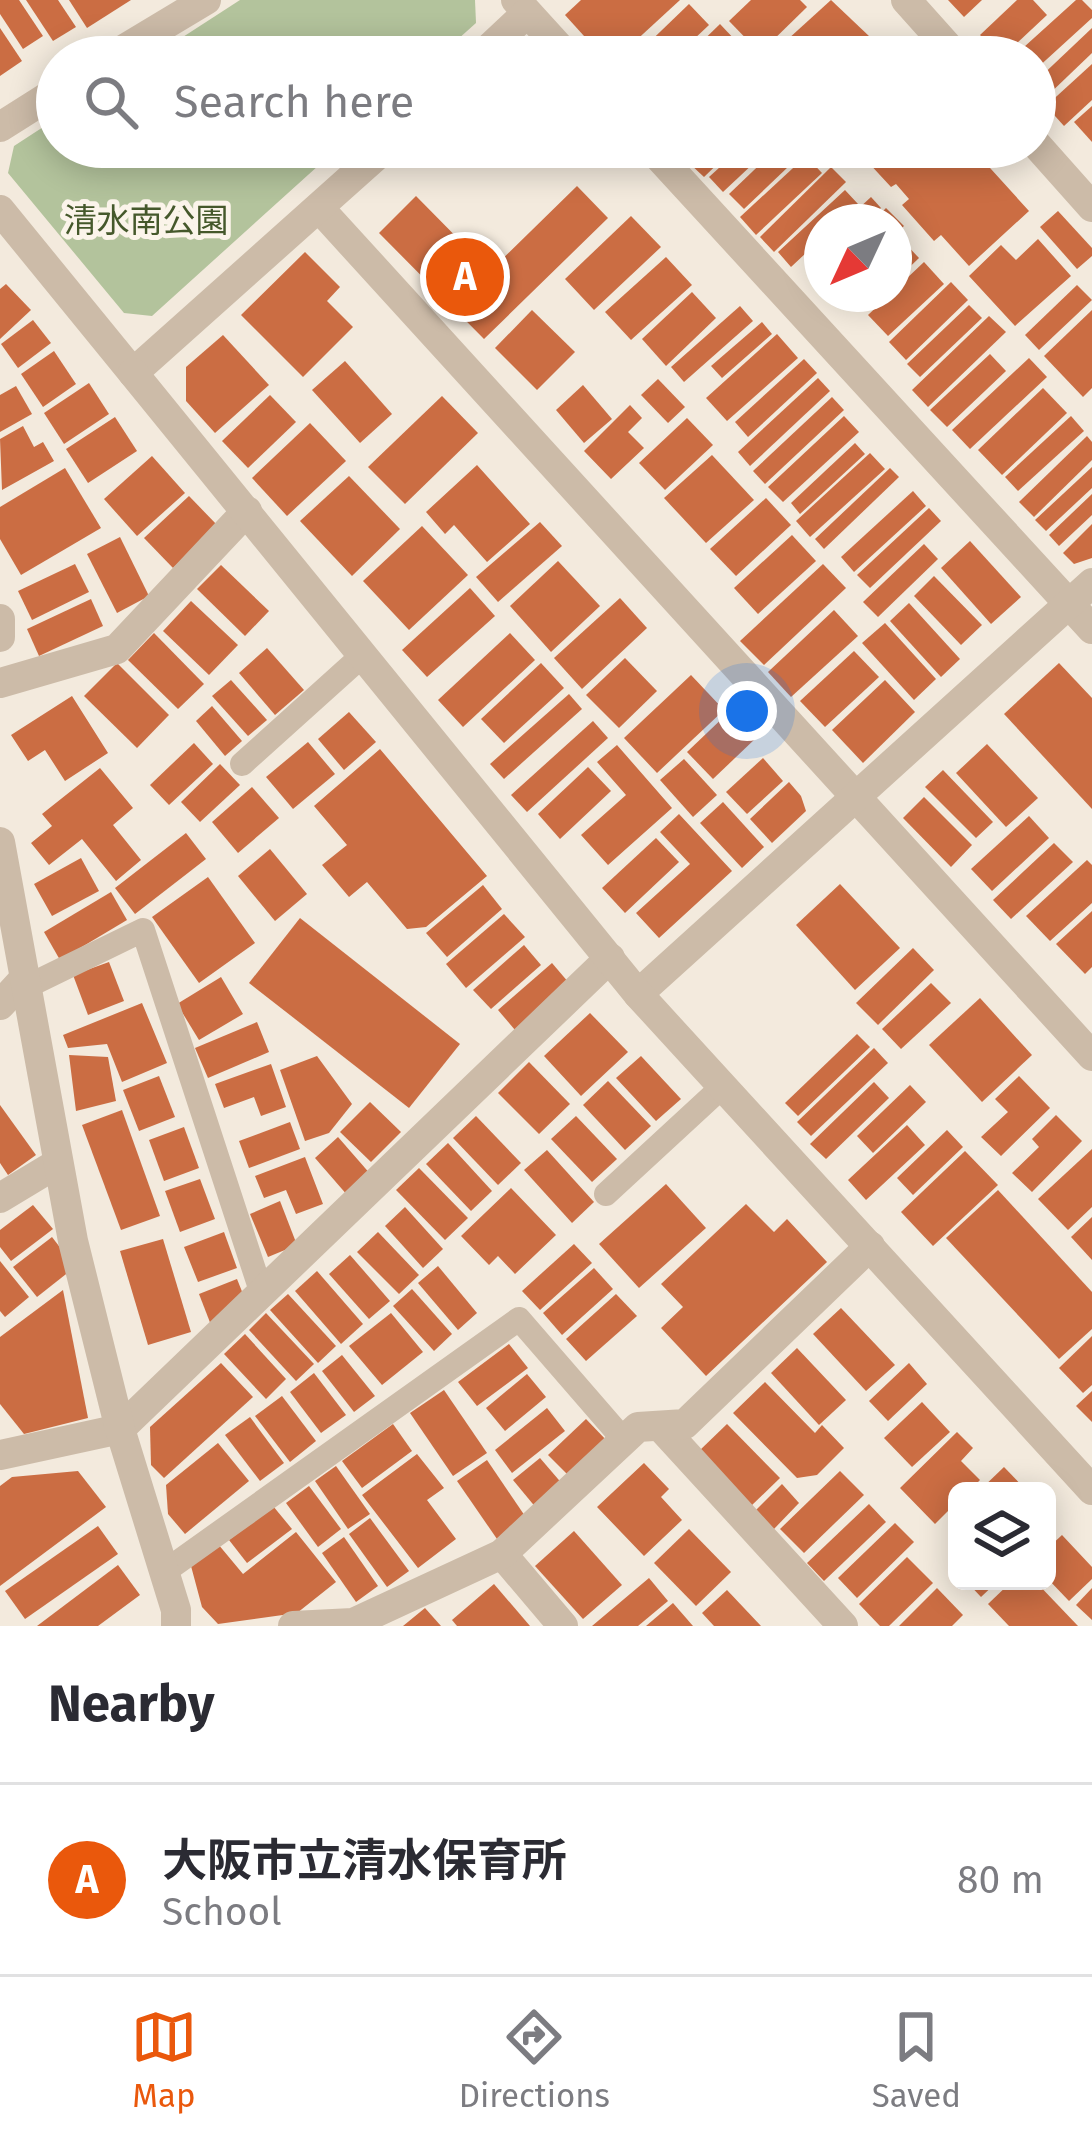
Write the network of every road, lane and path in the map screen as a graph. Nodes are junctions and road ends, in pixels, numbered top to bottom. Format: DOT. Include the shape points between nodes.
graph roads {
  1 [pos="206,0"];
  2 [pos="906,0"];
  3 [pos="522,6"];
  4 [pos="168,9"];
  5 [pos="136,36"];
  6 [pos="497,36"];
  7 [pos="549,36"];
  8 [pos="938,36"];
  9 [pos="36,104"];
  10 [pos="0,127"];
  11 [pos="1056,167"];
  12 [pos="364,168"];
  13 [pos="670,168"];
  14 [pos="1092,207"];
  15 [pos="320,209"];
  16 [pos="0,210"];
  17 [pos="133,373"];
  18 [pos="247,511"];
  19 [pos="1080,594"];
  20 [pos="0,619"];
  21 [pos="1092,629"];
  22 [pos="0,637"];
  23 [pos="363,655"];
  24 [pos="0,683"];
  25 [pos="242,764"];
  26 [pos="856,796"];
  27 [pos="0,842"];
  28 [pos="610,958"];
  29 [pos="25,982"];
  30 [pos="638,994"];
  31 [pos="0,1005"];
  32 [pos="1092,1056"];
  33 [pos="722,1087"];
  34 [pos="58,1163"];
  35 [pos="606,1194"];
  36 [pos="0,1198"];
  37 [pos="870,1246"];
  38 [pos="262,1294"];
  39 [pos="659,1426"];
  40 [pos="120,1429"];
  41 [pos="622,1439"];
  42 [pos="0,1455"];
  43 [pos="1092,1490"];
  44 [pos="502,1554"];
  45 [pos="164,1572"];
  46 [pos="170,1620"];
  47 [pos="354,1625"];
  48 [pos="293,1626"];
  49 [pos="563,1626"];
  50 [pos="843,1626"];
  1 -- 4 [label="street"];
  2 -- 8 [label="street"];
  3 -- 6 [label="street"];
  3 -- 7 [label="street"];
  4 -- 5 [label="street"];
  9 -- 10 [label="street"];
  11 -- 14 [label="street"];
  12 -- 15 [label="street"];
  13 -- 19 [label="street"];
  15 -- 17 [label="street"];
  15 -- 26 [label="street"];
  16 -- 17 [label="street"];
  17 -- 18 [label="street"];
  18 -- 23 [label="street"];
  18 -- 24 [label="street" via="117,649"];
  19 -- 21 [label="street"];
  19 -- 26 [label="street"];
  20 -- 22 [label="street"];
  23 -- 25 [label="lane"];
  23 -- 28 [label="street"];
  26 -- 30 [label="street"];
  26 -- 32 [label="street"];
  27 -- 29 [label="street"];
  28 -- 30 [label="street"];
  28 -- 38 [label="street"];
  29 -- 31 [label="street"];
  29 -- 34 [label="street"];
  29 -- 38 [label="lane" via="143,930"];
  30 -- 33 [label="street"];
  33 -- 35 [label="lane"];
  33 -- 37 [label="street"];
  34 -- 36 [label="street"];
  34 -- 40 [label="street"];
  37 -- 39 [label="street" via="685,1424"];
  37 -- 43 [label="street"];
  38 -- 40 [label="street"];
  39 -- 41 [label="street" via="638,1427"];
  39 -- 50 [label="street"];
  40 -- 42 [label="street"];
  40 -- 45 [label="street"];
  41 -- 44 [label="street"];
  41 -- 45 [label="lane" via="519,1318"];
  44 -- 47 [label="street"];
  44 -- 49 [label="street"];
  45 -- 46 [label="street"];
  47 -- 48 [label="street"];
}
